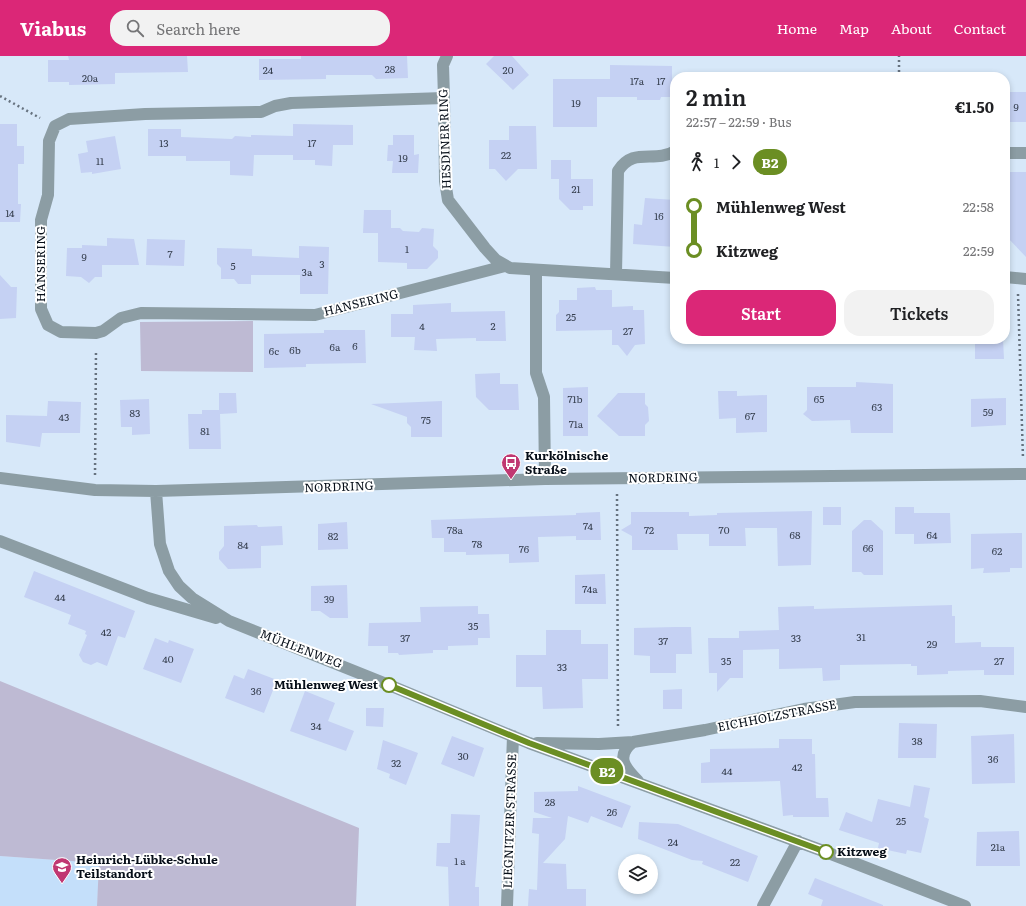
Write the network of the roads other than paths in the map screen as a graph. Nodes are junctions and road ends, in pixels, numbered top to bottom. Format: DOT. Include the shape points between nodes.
graph roads {
  1 [pos="447,56"];
  2 [pos="444,98"];
  3 [pos="1010,153"];
  4 [pos="670,154"];
  5 [pos="1026,154"];
  6 [pos="505,266"];
  7 [pos="536,270"];
  8 [pos="616,274"];
  9 [pos="1010,277"];
  10 [pos="670,278"];
  11 [pos="1022,278"];
  12 [pos="1025,474"];
  13 [pos="0,478"];
  14 [pos="545,479"];
  15 [pos="156,491"];
  16 [pos="0,541"];
  17 [pos="229,622"];
  18 [pos="1026,707"];
  19 [pos="513,736"];
  20 [pos="633,742"];
  21 [pos="529,743"];
  22 [pos="640,783"];
  23 [pos="798,841"];
  24 [pos="507,906"];
  25 [pos="763,906"];
  26 [pos="965,906"];
  1 -- 2 [label="street, HESDINER RING" via="443,66"];
  2 -- 6 [label="street, HESDINER RING" via="445,181 448,200 485,248"];
  2 -- 6 [label="street, HANSERING" via="291,103 261,112 145,114 69,119 55,126 49,141 48,194 41,220 41,309 44,319 54,330 61,332 96,333 121,318 141,313 315,315"];
  3 -- 5 [label="street"];
  4 -- 8 [label="street" via="635,157 618,171"];
  6 -- 7 [label="street"];
  7 -- 8 [label="street"];
  7 -- 14 [label="street" via="536,373 544,397"];
  8 -- 10 [label="street"];
  9 -- 11 [label="street"];
  12 -- 14 [label="street, NORDRING"];
  13 -- 15 [label="street" via="95,490"];
  14 -- 15 [label="street, NORDRING"];
  15 -- 17 [label="street, MÜHLENWEG" via="160,544 169,571 179,586 192,598"];
  16 -- 17 [label="street, MÜHLENWEG" via="148,598"];
  17 -- 19 [label="street, MÜHLENWEG"];
  18 -- 20 [label="street, EICHHOLZSTRASSE" via="980,701 855,702 804,709"];
  19 -- 21 [label="street, MÜHLENWEG"];
  19 -- 24 [label="street, LIEGNITZER STRASSE"];
  20 -- 21 [label="street, EICHHOLZSTRASSE"];
  20 -- 22 [label="street, MÜHLENWEG" via="624,750 623,761 630,774"];
  21 -- 22 [label="street, MÜHLENWEG"];
  22 -- 23 [label="street, MÜHLENWEG"];
  23 -- 25 [label="street"];
  23 -- 26 [label="street, MÜHLENWEG"];
}
